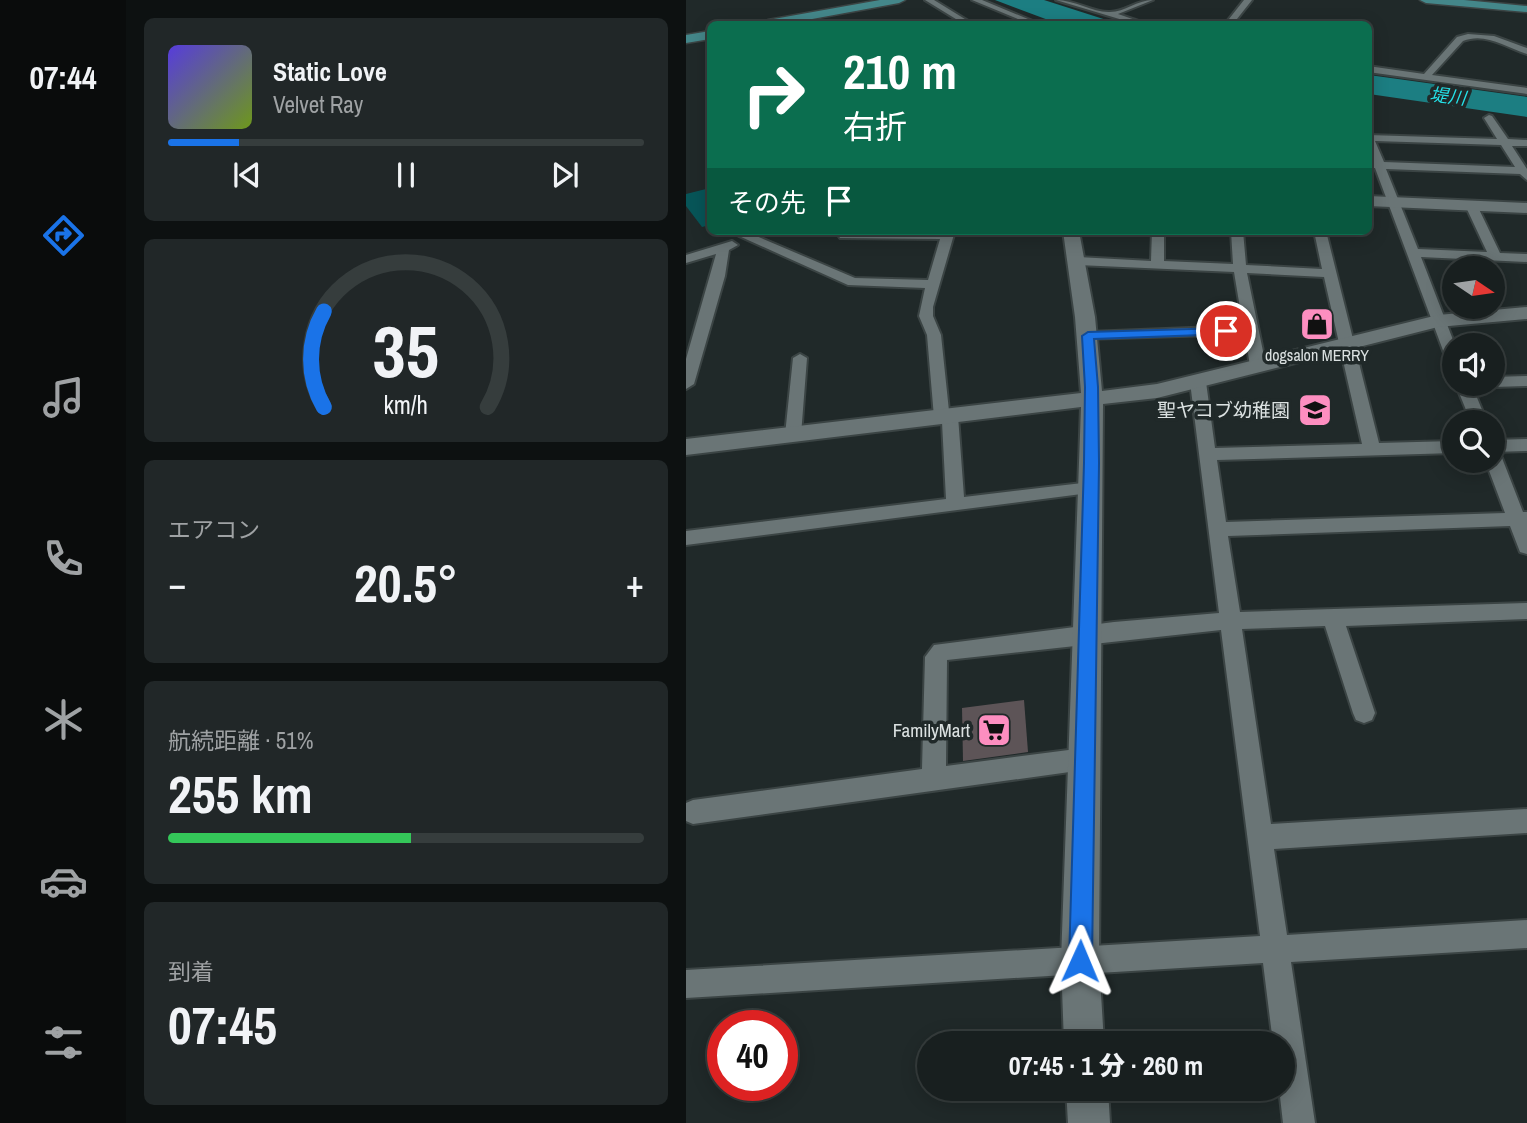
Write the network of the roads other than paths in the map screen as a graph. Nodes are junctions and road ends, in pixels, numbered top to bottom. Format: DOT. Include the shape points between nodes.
graph roads {
  1 [pos="899,0"];
  2 [pos="929,0"];
  3 [pos="976,0"];
  4 [pos="1060,0"];
  5 [pos="1149,0"];
  6 [pos="1248,0"];
  7 [pos="1426,0"];
  8 [pos="1451,1"];
  9 [pos="1494,3"];
  10 [pos="1527,9"];
  11 [pos="1110,15"];
  12 [pos="808,21"];
  13 [pos="963,21"];
  14 [pos="1028,21"];
  15 [pos="1132,21"];
  16 [pos="1231,21"];
  17 [pos="707,36"];
  18 [pos="686,39"];
  19 [pos="1527,51"];
  20 [pos="1372,70"];
  21 [pos="1426,77"];
  22 [pos="1527,90"];
  23 [pos="1489,118"];
  24 [pos="1372,136"];
  25 [pos="1505,142"];
  26 [pos="1527,143"];
  27 [pos="1374,165"];
  28 [pos="1525,174"];
  29 [pos="1372,201"];
  30 [pos="1393,202"];
  31 [pos="1471,205"];
  32 [pos="1527,208"];
  33 [pos="742,235"];
  34 [pos="749,235"];
  35 [pos="947,235"];
  36 [pos="1072,235"];
  37 [pos="1158,235"];
  38 [pos="1237,235"];
  39 [pos="1321,235"];
  40 [pos="723,249"];
  41 [pos="1412,253"];
  42 [pos="1475,256"];
  43 [pos="1496,256"];
  44 [pos="1505,257"];
  45 [pos="1527,258"];
  46 [pos="686,259"];
  47 [pos="1078,261"];
  48 [pos="1157,265"];
  49 [pos="1240,269"];
  50 [pos="1330,273"];
  51 [pos="932,284"];
  52 [pos="1527,313"];
  53 [pos="1438,321"];
  54 [pos="1250,330"];
  55 [pos="1443,333"];
  56 [pos="1088,336"];
  57 [pos="1347,343"];
  58 [pos="800,358"];
  59 [pos="1258,366"];
  60 [pos="687,378"];
  61 [pos="1527,381"];
  62 [pos="1198,382"];
  63 [pos="1505,382"];
  64 [pos="1092,400"];
  65 [pos="946,417"];
  66 [pos="793,435"];
  67 [pos="1527,445"];
  68 [pos="1505,446"];
  69 [pos="686,447"];
  70 [pos="1442,447"];
  71 [pos="1372,449"];
  72 [pos="1209,454"];
  73 [pos="1500,473"];
  74 [pos="1091,488"];
  75 [pos="955,504"];
  76 [pos="1522,519"];
  77 [pos="1219,529"];
  78 [pos="686,538"];
  79 [pos="1527,547"];
  80 [pos="1527,611"];
  81 [pos="1333,618"];
  82 [pos="1230,621"];
  83 [pos="1088,634"];
  84 [pos="1364,713"];
  85 [pos="1084,759"];
  86 [pos="934,778"];
  87 [pos="694,812"];
  88 [pos="1527,821"];
  89 [pos="1259,837"];
  90 [pos="1527,933"];
  91 [pos="1275,950"];
  92 [pos="1080,961"];
  93 [pos="686,984"];
  94 [pos="1083,1031"];
  95 [pos="1088,1101"];
  96 [pos="1089,1123"];
  97 [pos="1299,1123"];
  1 -- 12 [label="main road"];
  2 -- 13 [label="street"];
  3 -- 14 [label="street"];
  4 -- 11 [label="street"];
  5 -- 11 [label="street"];
  6 -- 16 [label="street"];
  7 -- 8 [label="main road"];
  8 -- 9 [label="main road"];
  9 -- 10 [label="main road"];
  11 -- 15 [label="street"];
  17 -- 18 [label="main road"];
  19 -- 21 [label="street" via="1486,36 1468,36"];
  20 -- 21 [label="street"];
  21 -- 22 [label="street"];
  23 -- 25 [label="street"];
  24 -- 25 [label="street"];
  25 -- 26 [label="street"];
  25 -- 28 [label="street"];
  27 -- 28 [label="street"];
  27 -- 30 [label="street"];
  29 -- 30 [label="street"];
  30 -- 31 [label="street"];
  30 -- 41 [label="street"];
  31 -- 32 [label="street"];
  31 -- 43 [label="street"];
  33 -- 40 [label="street"];
  34 -- 51 [label="street" via="853,282"];
  35 -- 51 [label="street"];
  36 -- 47 [label="street"];
  37 -- 48 [label="street"];
  38 -- 49 [label="street"];
  39 -- 50 [label="street"];
  40 -- 46 [label="street"];
  40 -- 60 [label="street"];
  41 -- 42 [label="street"];
  41 -- 53 [label="street"];
  44 -- 45 [label="street"];
  47 -- 48 [label="street"];
  47 -- 56 [label="street"];
  48 -- 49 [label="street"];
  49 -- 50 [label="street"];
  49 -- 54 [label="street"];
  50 -- 57 [label="street"];
  51 -- 65 [label="street" via="926,316 934,335"];
  52 -- 53 [label="street"];
  53 -- 55 [label="street"];
  53 -- 57 [label="street"];
  54 -- 56 [label="street"];
  54 -- 59 [label="street"];
  56 -- 64 [label="street"];
  57 -- 59 [label="street"];
  57 -- 71 [label="street"];
  58 -- 66 [label="street"];
  59 -- 62 [label="street"];
  61 -- 63 [label="street"];
  62 -- 64 [label="street"];
  62 -- 72 [label="street"];
  64 -- 65 [label="street"];
  64 -- 74 [label="street"];
  65 -- 66 [label="street"];
  65 -- 75 [label="street"];
  66 -- 69 [label="street"];
  67 -- 68 [label="street"];
  70 -- 71 [label="street"];
  71 -- 72 [label="street"];
  72 -- 77 [label="street"];
  73 -- 76 [label="street"];
  74 -- 75 [label="street"];
  74 -- 83 [label="street"];
  75 -- 78 [label="street"];
  76 -- 77 [label="street"];
  76 -- 79 [label="street"];
  77 -- 82 [label="street"];
  80 -- 81 [label="street"];
  81 -- 82 [label="street"];
  81 -- 84 [label="street"];
  82 -- 83 [label="street"];
  82 -- 89 [label="street"];
  83 -- 85 [label="street"];
  83 -- 86 [label="street" via="941,651 936,657"];
  85 -- 86 [label="street"];
  85 -- 92 [label="street"];
  86 -- 87 [label="street"];
  88 -- 89 [label="street"];
  89 -- 91 [label="street"];
  90 -- 91 [label="street"];
  91 -- 92 [label="street"];
  91 -- 97 [label="street"];
  92 -- 93 [label="street"];
  92 -- 94 [label="street"];
  95 -- 96 [label="street"];
}
